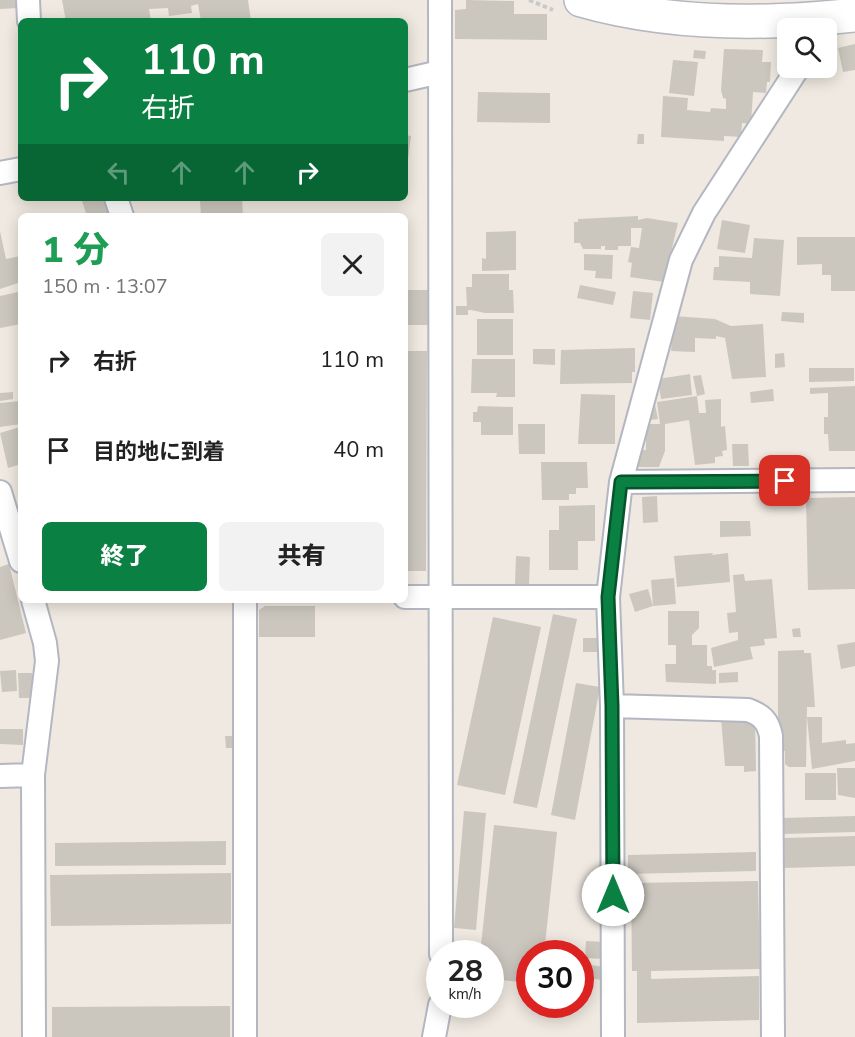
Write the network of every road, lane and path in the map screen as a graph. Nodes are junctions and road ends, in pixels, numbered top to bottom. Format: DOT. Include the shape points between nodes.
graph roads {
  1 [pos="28,0"];
  2 [pos="440,0"];
  3 [pos="581,0"];
  4 [pos="29,18"];
  5 [pos="777,21"];
  6 [pos="440,72"];
  7 [pos="792,78"];
  8 [pos="408,80"];
  9 [pos="18,170"];
  10 [pos="0,173"];
  11 [pos="855,480"];
  12 [pos="621,482"];
  13 [pos="0,492"];
  14 [pos="18,551"];
  15 [pos="408,597"];
  16 [pos="608,597"];
  17 [pos="441,598"];
  18 [pos="34,603"];
  19 [pos="244,603"];
  20 [pos="612,706"];
  21 [pos="33,775"];
  22 [pos="0,776"];
  23 [pos="441,940"];
  24 [pos="438,1018"];
  25 [pos="34,1037"];
  26 [pos="245,1037"];
  27 [pos="434,1037"];
  28 [pos="613,1037"];
  29 [pos="773,1037"];
  1 -- 4 [label="street"];
  2 -- 6 [label="street"];
  3 -- 5 [label="main road" via="659,15"];
  6 -- 8 [label="street"];
  6 -- 17 [label="street"];
  7 -- 12 [label="street" via="704,213 681,260"];
  9 -- 10 [label="street"];
  11 -- 12 [label="street"];
  12 -- 16 [label="street"];
  13 -- 14 [label="street"];
  15 -- 17 [label="street"];
  16 -- 17 [label="street"];
  16 -- 20 [label="street"];
  17 -- 23 [label="street"];
  18 -- 21 [label="street" via="47,661"];
  19 -- 26 [label="street"];
  20 -- 28 [label="street"];
  20 -- 29 [label="street" via="748,710 760,714 769,724"];
  21 -- 22 [label="street"];
  21 -- 25 [label="street"];
  24 -- 27 [label="street"];
}
